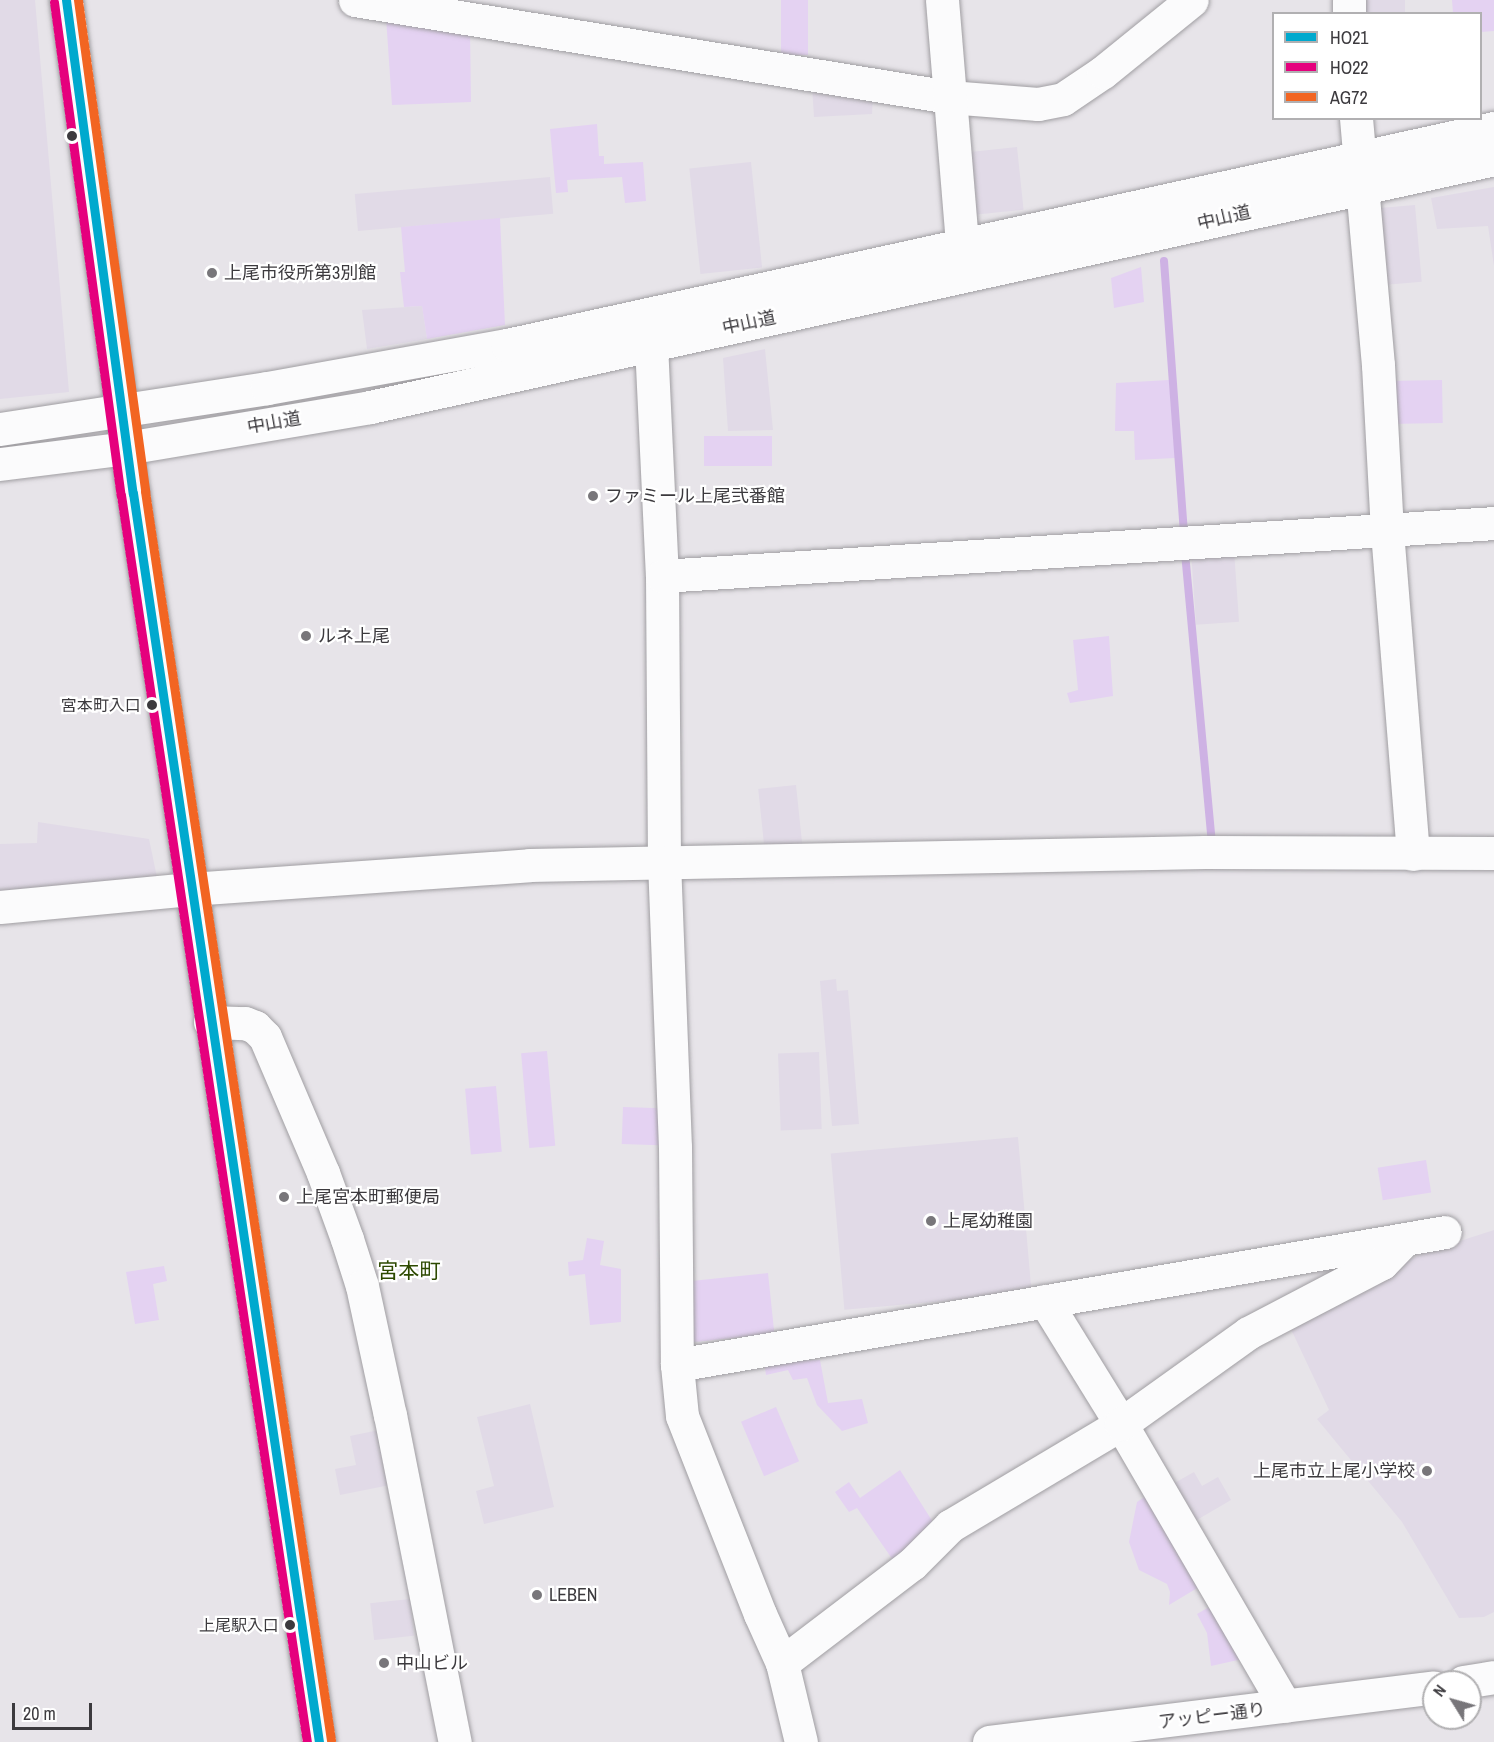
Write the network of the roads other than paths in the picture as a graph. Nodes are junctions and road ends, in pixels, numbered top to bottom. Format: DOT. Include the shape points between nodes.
graph roads {
  1 [pos="66,0"];
  2 [pos="355,0"];
  3 [pos="942,0"];
  4 [pos="1192,0"];
  5 [pos="949,97"];
  6 [pos="1356,120"];
  7 [pos="1494,128"];
  8 [pos="1494,159"];
  9 [pos="1361,171"];
  10 [pos="962,245"];
  11 [pos="651,344"];
  12 [pos="121,412"];
  13 [pos="0,429"];
  14 [pos="126,448"];
  15 [pos="0,464"];
  16 [pos="1494,523"];
  17 [pos="1387,531"];
  18 [pos="662,576"];
  19 [pos="1494,853"];
  20 [pos="1413,854"];
  21 [pos="664,861"];
  22 [pos="190,889"];
  23 [pos="0,907"];
  24 [pos="210,1022"];
  25 [pos="1445,1232"];
  26 [pos="1405,1239"];
  27 [pos="1045,1301"];
  28 [pos="677,1365"];
  29 [pos="1121,1424"];
  30 [pos="782,1663"];
  31 [pos="1422,1689"];
  32 [pos="1285,1706"];
  33 [pos="320,1742"];
  34 [pos="455,1742"];
  35 [pos="801,1742"];
  36 [pos="989,1742"];
  1 -- 12 [label="main road"];
  2 -- 5 [label="main road"];
  3 -- 5 [label="main road"];
  4 -- 5 [label="main road" via="1063,99 1012,104"];
  5 -- 10 [label="main road"];
  6 -- 9 [label="main road"];
  7 -- 9 [label="main road, 中山道"];
  8 -- 9 [label="main road, 中山道"];
  9 -- 10 [label="main road, 中山道"];
  9 -- 11 [label="main road, 中山道" via="963,277"];
  9 -- 17 [label="main road"];
  10 -- 12 [label="main road, 中山道" via="507,345"];
  11 -- 14 [label="main road, 中山道" via="370,407"];
  11 -- 18 [label="main road"];
  12 -- 13 [label="main road, 中山道"];
  12 -- 14 [label="main road"];
  14 -- 15 [label="main road, 中山道"];
  14 -- 22 [label="main road"];
  16 -- 17 [label="main road"];
  17 -- 18 [label="main road"];
  17 -- 20 [label="main road"];
  18 -- 21 [label="main road"];
  19 -- 20 [label="main road"];
  20 -- 21 [label="main road" via="1205,852"];
  21 -- 22 [label="main road" via="529,865"];
  21 -- 28 [label="main road" via="675,1147"];
  22 -- 23 [label="main road"];
  22 -- 24 [label="main road"];
  24 -- 33 [label="main road"];
  24 -- 34 [label="main road" via="245,1023 265,1037 347,1239 362,1286 383,1383"];
  25 -- 26 [label="main road"];
  26 -- 27 [label="main road"];
  26 -- 29 [label="main road" via="1382,1263 1248,1333"];
  27 -- 28 [label="main road"];
  27 -- 29 [label="main road"];
  28 -- 30 [label="main road" via="682,1416"];
  29 -- 30 [label="main road" via="950,1526 912,1564"];
  29 -- 32 [label="main road"];
  30 -- 35 [label="main road"];
  31 -- 32 [label="main road, アッピー通り"];
  32 -- 36 [label="main road, アッピー通り"];
}
